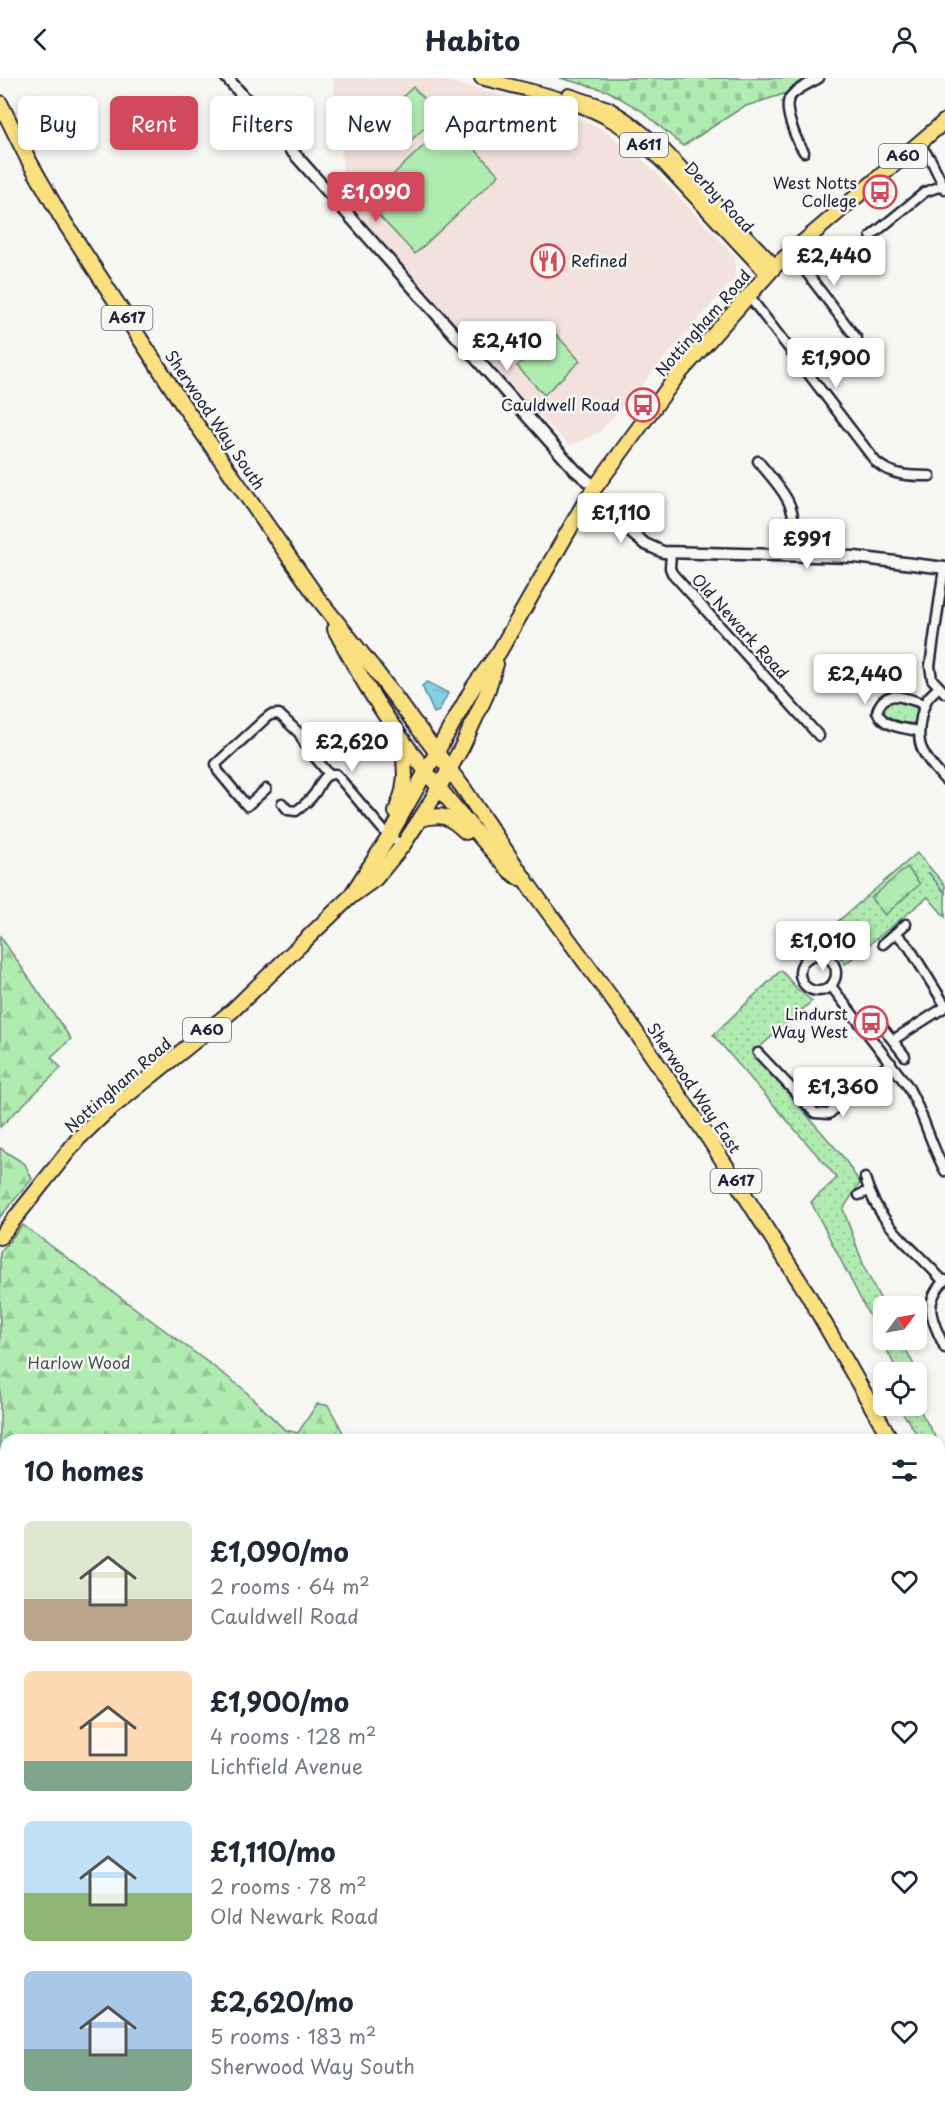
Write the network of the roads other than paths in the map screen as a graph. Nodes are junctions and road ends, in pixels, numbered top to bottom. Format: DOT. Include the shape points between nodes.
graph roads {
  1 [pos="227,78"];
  2 [pos="481,78"];
  3 [pos="511,78"];
  4 [pos="819,78"];
  5 [pos="0,102"];
  6 [pos="945,121"];
  7 [pos="919,142"];
  8 [pos="804,152"];
  9 [pos="944,187"];
  10 [pos="871,236"];
  11 [pos="791,252"];
  12 [pos="771,270"];
  13 [pos="748,295"];
  14 [pos="857,339"];
  15 [pos="758,460"];
  16 [pos="930,476"];
  17 [pos="592,492"];
  18 [pos="671,552"];
  19 [pos="778,555"];
  20 [pos="944,568"];
  21 [pos="317,597"];
  22 [pos="499,652"];
  23 [pos="942,691"];
  24 [pos="925,704"];
  25 [pos="920,731"];
  26 [pos="819,736"];
  27 [pos="403,740"];
  28 [pos="437,770"];
  29 [pos="329,774"];
  30 [pos="945,780"];
  31 [pos="266,789"];
  32 [pos="282,803"];
  33 [pos="420,819"];
  34 [pos="389,837"];
  35 [pos="403,845"];
  36 [pos="491,850"];
  37 [pos="530,887"];
  38 [pos="350,897"];
  39 [pos="906,924"];
  40 [pos="896,933"];
  41 [pos="883,944"];
  42 [pos="831,986"];
  43 [pos="945,1006"];
  44 [pos="883,1028"];
  45 [pos="893,1040"];
  46 [pos="758,1053"];
  47 [pos="905,1056"];
  48 [pos="891,1063"];
  49 [pos="945,1147"];
  50 [pos="935,1151"];
  51 [pos="945,1172"];
  52 [pos="865,1178"];
  53 [pos="869,1191"];
  54 [pos="859,1195"];
  55 [pos="0,1237"];
  56 [pos="944,1280"];
  57 [pos="945,1348"];
  58 [pos="888,1434"];
  1 -- 17 [label="street"];
  2 -- 12 [label="main road, Derby Road / A611" via="591,111 630,133"];
  3 -- 12 [label="main road, Derby Road / A611" via="608,108 628,121 664,150"];
  4 -- 8 [label="street" via="790,97 788,104 797,143"];
  5 -- 21 [label="highway, Sherwood Way South / A617" via="61,217 183,405"];
  6 -- 7 [label="highway, Nottingham Road / A60"];
  7 -- 9 [label="street"];
  7 -- 11 [label="highway, Nottingham Road / A60"];
  9 -- 10 [label="street" via="925,192"];
  11 -- 12 [label="highway, Nottingham Road / A60"];
  11 -- 14 [label="street"];
  12 -- 13 [label="highway, Nottingham Road / A60"];
  13 -- 16 [label="street" via="876,462 897,474"];
  13 -- 17 [label="highway, Nottingham Road / A60" via="677,376"];
  15 -- 19 [label="street" via="793,514 792,530"];
  17 -- 18 [label="street" via="645,544 657,551"];
  17 -- 22 [label="highway, Nottingham Road / A60"];
  18 -- 19 [label="street"];
  18 -- 26 [label="street, Old Newark Road" via="672,573"];
  19 -- 20 [label="street" via="855,557"];
  20 -- 23 [label="street" via="930,666 932,680"];
  21 -- 27 [label="highway, Sherwood Way South / A617" via="370,692"];
  21 -- 28 [label="highway, Sherwood Way South / A617" via="371,665"];
  22 -- 28 [label="highway, Nottingham Road / A60" via="474,686"];
  22 -- 28 [label="highway, Nottingham Road / A60" via="486,695"];
  23 -- 24 [label="street" via="929,697"];
  24 -- 25 [label="street"];
  24 -- 25 [label="street" via="892,696 879,704 877,712 888,724"];
  25 -- 30 [label="street" via="921,748"];
  27 -- 28 [label="highway, Sherwood Way South / A617"];
  27 -- 34 [label="highway" via="404,784"];
  28 -- 33 [label="highway, Nottingham Road / A60"];
  28 -- 34 [label="highway, Nottingham Road / A60"];
  28 -- 36 [label="highway" via="483,831"];
  28 -- 37 [label="highway, Sherwood Way East / A617" via="504,846"];
  29 -- 31 [label="street" via="299,733 275,714 216,764 247,806"];
  29 -- 32 [label="street" via="296,811 288,810"];
  29 -- 34 [label="street" via="336,774"];
  33 -- 35 [label="highway, Nottingham Road / A60"];
  33 -- 36 [label="highway" via="444,816"];
  34 -- 35 [label="street"];
  34 -- 38 [label="highway, Nottingham Road / A60"];
  35 -- 38 [label="highway, Nottingham Road / A60" via="375,879"];
  36 -- 37 [label="highway, Sherwood Way East / A617"];
  37 -- 58 [label="highway, Sherwood Way East / A617" via="709,1139 807,1293"];
  38 -- 55 [label="highway, Nottingham Road / A60" via="232,1011 78,1139"];
  39 -- 40 [label="street"];
  40 -- 41 [label="street"];
  40 -- 43 [label="street"];
  42 -- 42 [label="street" via="817,991 805,985 800,971 807,959 820,955 832,961 837,974"];
  42 -- 48 [label="street"];
  43 -- 45 [label="street"];
  44 -- 45 [label="street"];
  45 -- 47 [label="street"];
  46 -- 48 [label="street" via="815,1113 829,1114"];
  48 -- 50 [label="street" via="914,1096"];
  49 -- 50 [label="street"];
  50 -- 51 [label="street"];
  52 -- 53 [label="street"];
  53 -- 54 [label="street"];
  53 -- 56 [label="street" via="898,1237"];
  56 -- 57 [label="street" via="932,1299 930,1311"];
}
